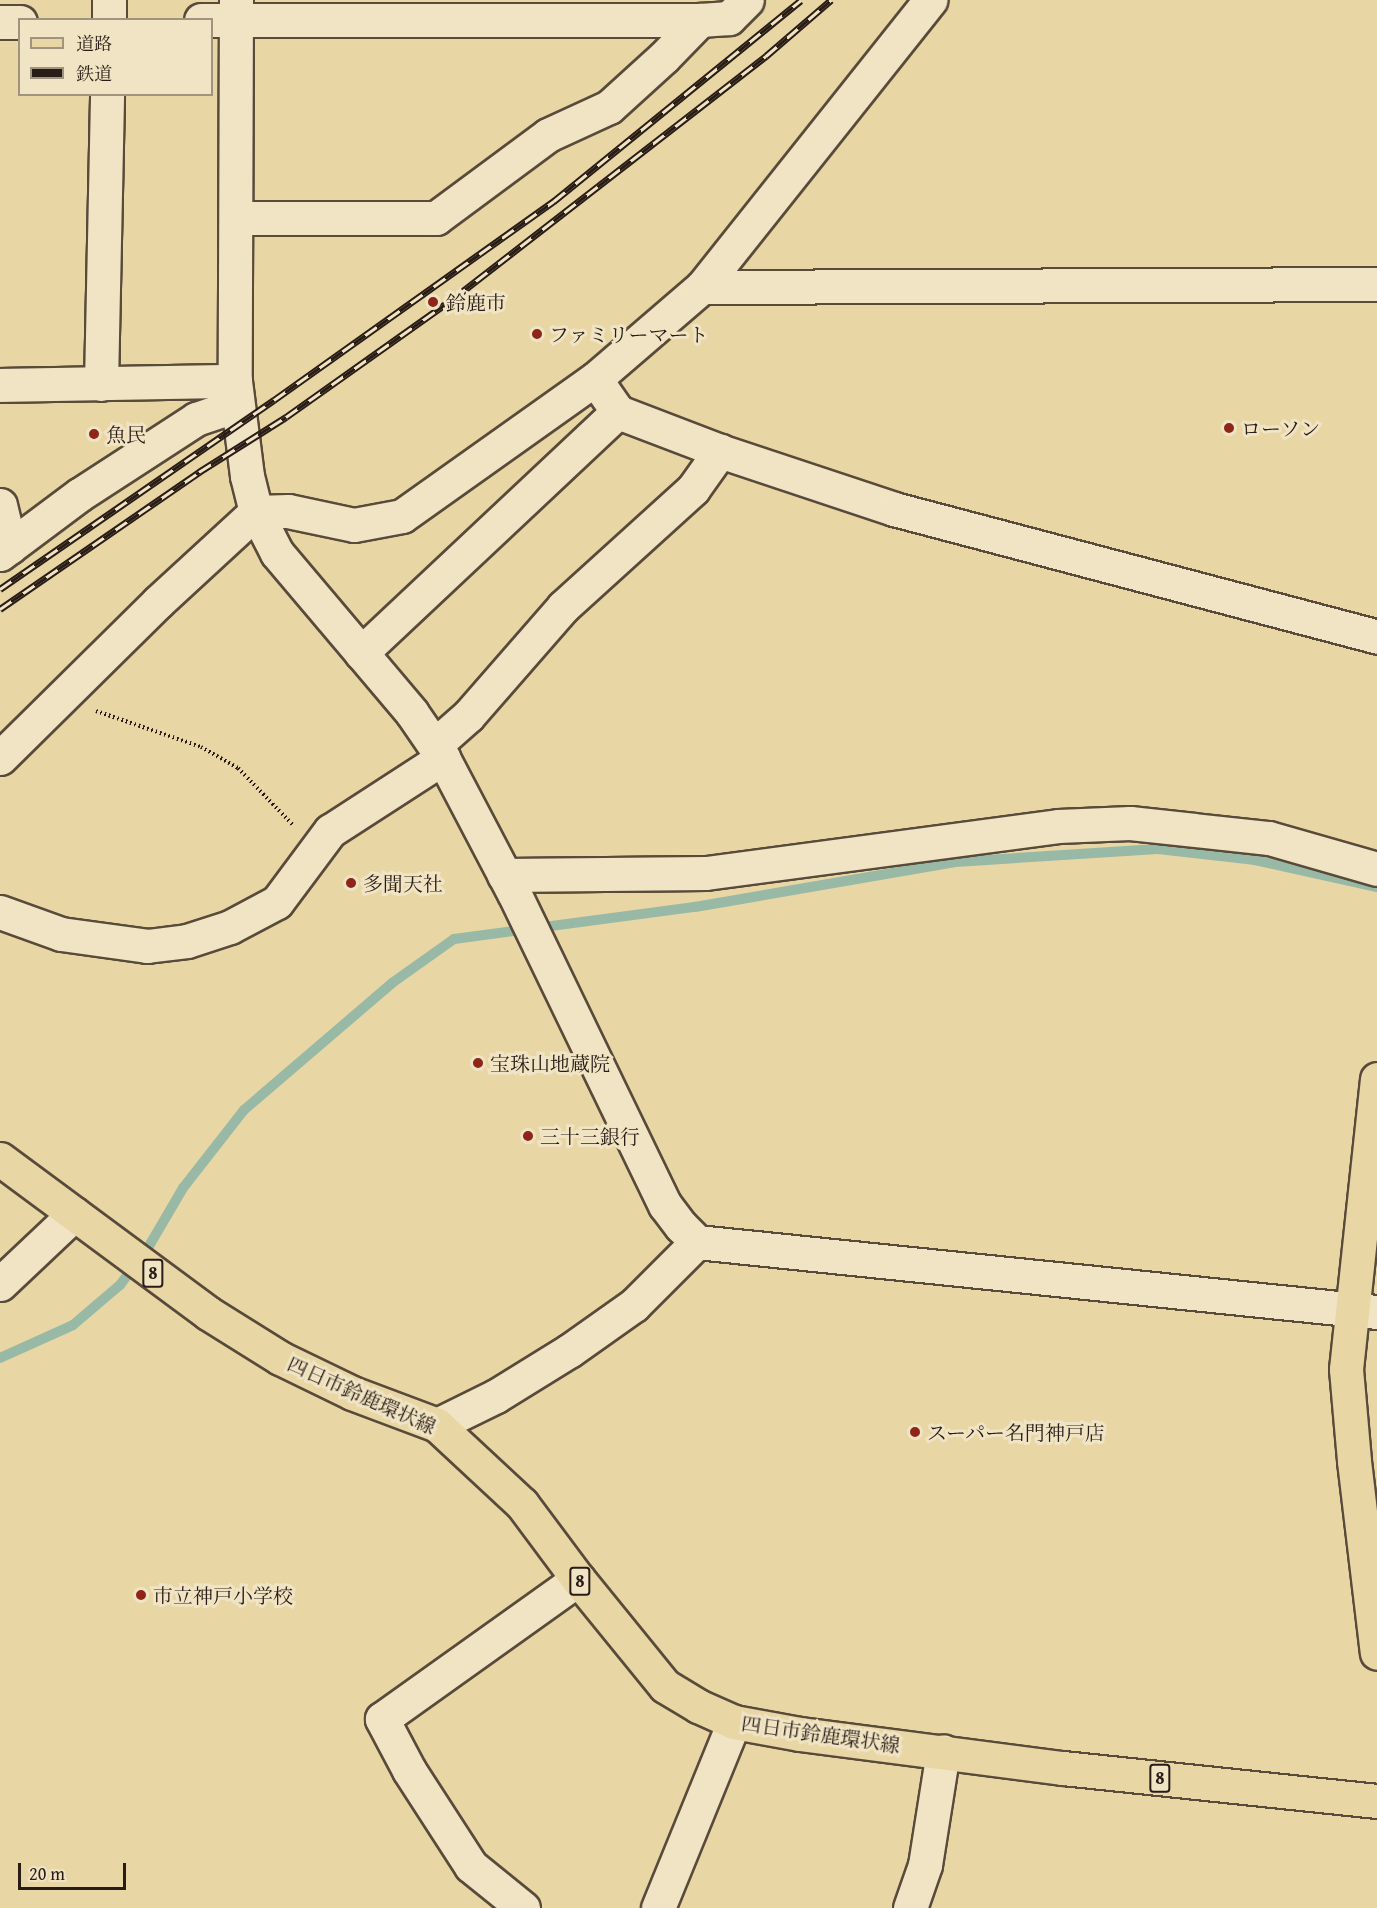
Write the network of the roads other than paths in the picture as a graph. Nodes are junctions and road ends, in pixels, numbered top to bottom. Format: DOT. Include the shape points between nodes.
graph roads {
  1 [pos="108,0"];
  2 [pos="747,0"];
  3 [pos="930,0"];
  4 [pos="236,9"];
  5 [pos="664,10"];
  6 [pos="109,18"];
  7 [pos="207,18"];
  8 [pos="700,20"];
  9 [pos="18,21"];
  10 [pos="0,22"];
  11 [pos="664,57"];
  12 [pos="107,96"];
  13 [pos="237,218"];
  14 [pos="1377,284"];
  15 [pos="702,287"];
  16 [pos="595,379"];
  17 [pos="102,384"];
  18 [pos="0,385"];
  19 [pos="236,393"];
  20 [pos="618,412"];
  21 [pos="720,451"];
  22 [pos="0,505"];
  23 [pos="256,512"];
  24 [pos="5,550"];
  25 [pos="1377,637"];
  26 [pos="361,654"];
  27 [pos="439,752"];
  28 [pos="0,758"];
  29 [pos="1377,869"];
  30 [pos="509,884"];
  31 [pos="0,912"];
  32 [pos="1377,1079"];
  33 [pos="0,1160"];
  34 [pos="86,1223"];
  35 [pos="697,1242"];
  36 [pos="0,1284"];
  37 [pos="1364,1311"];
  38 [pos="437,1425"];
  39 [pos="578,1579"];
  40 [pos="1377,1653"];
  41 [pos="734,1722"];
  42 [pos="944,1751"];
  43 [pos="1377,1801"];
  44 [pos="523,1908"];
  45 [pos="658,1908"];
  46 [pos="910,1908"];
  1 -- 6 [label="street"];
  2 -- 8 [label="street" via="729,18"];
  3 -- 15 [label="street"];
  4 -- 5 [label="street"];
  4 -- 7 [label="street"];
  4 -- 13 [label="street"];
  5 -- 8 [label="street"];
  5 -- 11 [label="street"];
  8 -- 11 [label="street"];
  9 -- 10 [label="street"];
  11 -- 13 [label="street" via="609,107 549,135 436,218"];
  12 -- 17 [label="street"];
  13 -- 19 [label="street"];
  14 -- 15 [label="street"];
  15 -- 16 [label="street"];
  16 -- 20 [label="street"];
  16 -- 23 [label="street" via="402,516 354,525 288,511"];
  17 -- 18 [label="street"];
  17 -- 19 [label="street"];
  19 -- 23 [label="street"];
  19 -- 24 [label="street" via="79,495"];
  20 -- 21 [label="street"];
  20 -- 26 [label="street"];
  21 -- 25 [label="street" via="894,509"];
  21 -- 27 [label="street" via="693,489 563,607"];
  22 -- 24 [label="street"];
  23 -- 26 [label="street" via="277,554"];
  23 -- 28 [label="street"];
  26 -- 27 [label="street" via="412,713"];
  27 -- 30 [label="street"];
  27 -- 31 [label="street" via="330,831 277,902 230,927 187,941 147,946 61,934"];
  29 -- 30 [label="street" via="1269,838 1130,823 1058,826 706,873"];
  30 -- 35 [label="street" via="665,1205"];
  32 -- 37 [label="main road"];
  33 -- 34 [label="main road, 四日市鈴鹿環状線 / 8"];
  34 -- 36 [label="street"];
  34 -- 38 [label="main road, 四日市鈴鹿環状線 / 8" via="208,1313 280,1358 352,1393"];
  35 -- 37 [label="street"];
  35 -- 38 [label="street" via="634,1305 569,1351 496,1396"];
  37 -- 40 [label="main road" via="1346,1369"];
  38 -- 39 [label="main road, 四日市鈴鹿環状線 / 8" via="522,1504"];
  39 -- 41 [label="main road, 四日市鈴鹿環状線 / 8" via="665,1686"];
  39 -- 44 [label="street" via="382,1719 409,1770 471,1866"];
  41 -- 42 [label="main road, 四日市鈴鹿環状線 / 8"];
  41 -- 45 [label="street"];
  42 -- 43 [label="main road, 四日市鈴鹿環状線 / 8"];
  42 -- 46 [label="street" via="925,1865"];
}
